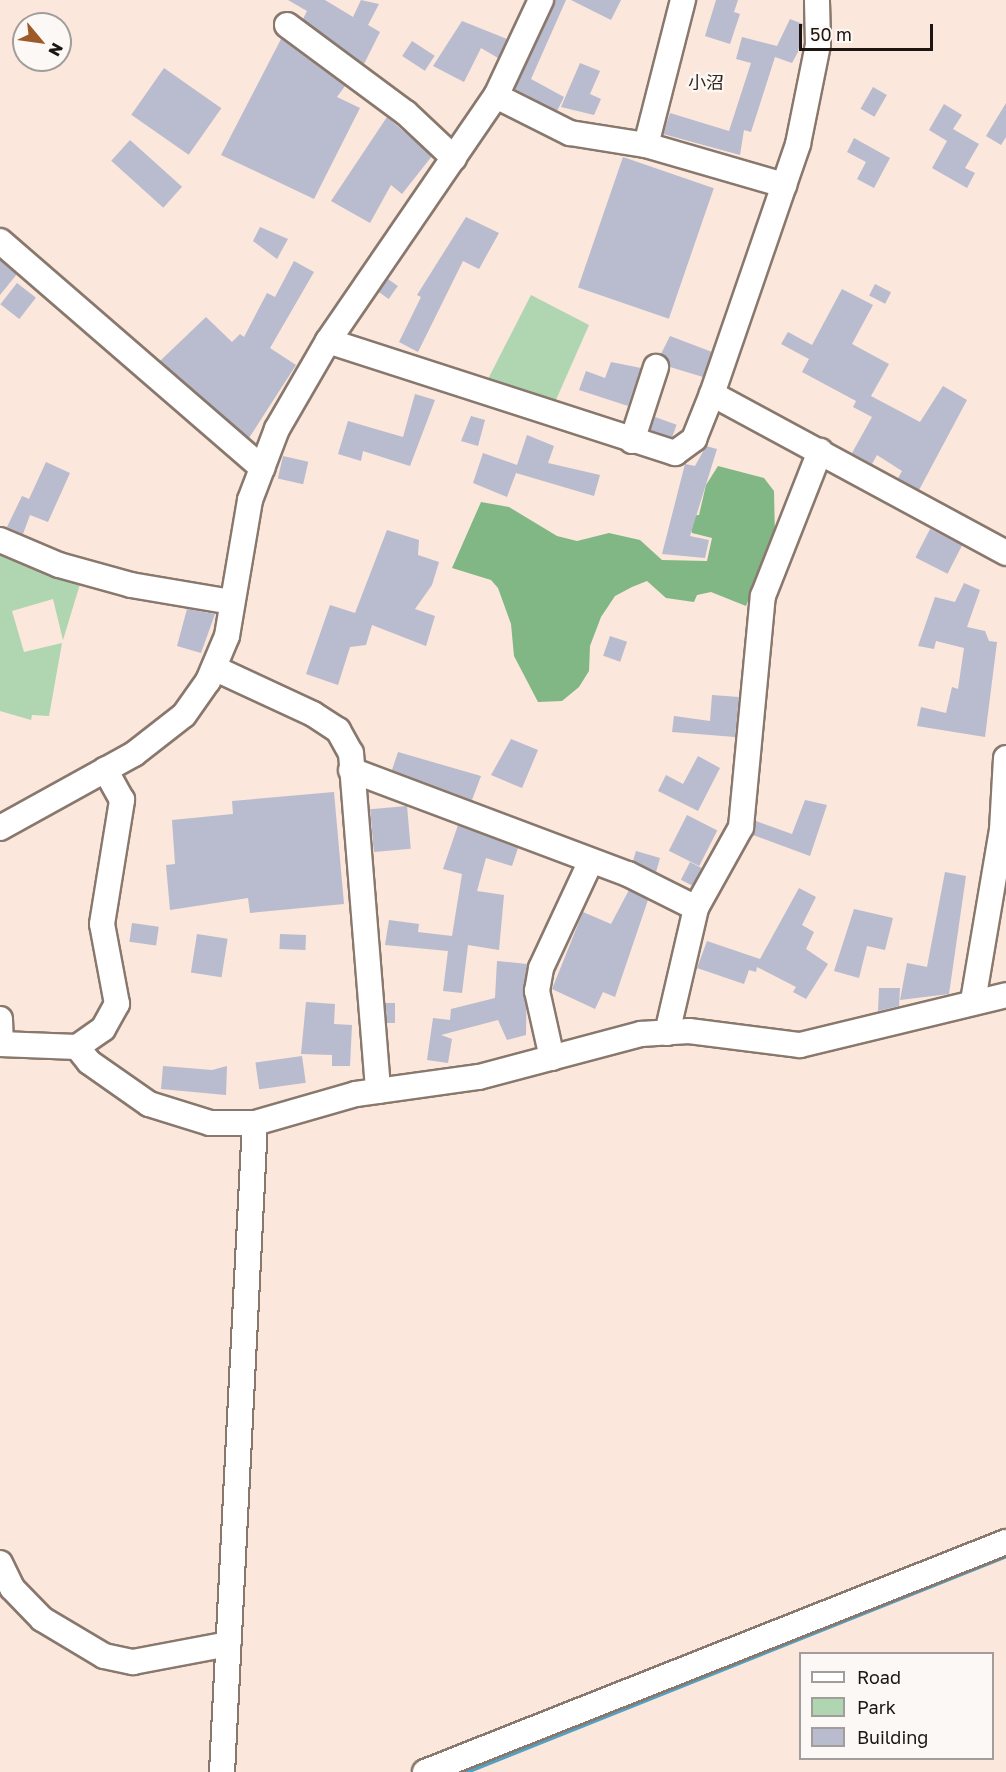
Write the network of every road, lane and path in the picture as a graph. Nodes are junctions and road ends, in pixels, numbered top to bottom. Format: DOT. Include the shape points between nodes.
graph roads {
  1 [pos="542,0"];
  2 [pos="683,0"];
  3 [pos="817,0"];
  4 [pos="287,25"];
  5 [pos="496,96"];
  6 [pos="646,145"];
  7 [pos="454,158"];
  8 [pos="784,185"];
  9 [pos="0,242"];
  10 [pos="328,340"];
  11 [pos="656,367"];
  12 [pos="712,394"];
  13 [pos="632,441"];
  14 [pos="820,452"];
  15 [pos="262,468"];
  16 [pos="0,540"];
  17 [pos="1006,553"];
  18 [pos="232,602"];
  19 [pos="214,668"];
  20 [pos="1006,758"];
  21 [pos="105,769"];
  22 [pos="351,770"];
  23 [pos="0,828"];
  24 [pos="591,861"];
  25 [pos="696,908"];
  26 [pos="1006,995"];
  27 [pos="973,1001"];
  28 [pos="0,1019"];
  29 [pos="667,1032"];
  30 [pos="0,1044"];
  31 [pos="77,1047"];
  32 [pos="552,1058"];
  33 [pos="378,1091"];
  34 [pos="255,1123"];
  35 [pos="1006,1542"];
  36 [pos="0,1563"];
  37 [pos="228,1644"];
  38 [pos="222,1772"];
  39 [pos="425,1772"];
  1 -- 5 [label="street"];
  2 -- 6 [label="street"];
  3 -- 8 [label="street" via="813,81"];
  4 -- 7 [label="street" via="406,113"];
  5 -- 6 [label="street" via="570,133"];
  5 -- 7 [label="street"];
  6 -- 8 [label="street"];
  7 -- 10 [label="street"];
  8 -- 12 [label="street"];
  9 -- 15 [label="street"];
  10 -- 13 [label="street"];
  10 -- 15 [label="street" via="277,429"];
  11 -- 13 [label="street"];
  12 -- 13 [label="street" via="694,439 675,453"];
  12 -- 14 [label="street"];
  14 -- 17 [label="street"];
  14 -- 25 [label="street" via="763,596 741,827"];
  15 -- 18 [label="street" via="250,500"];
  16 -- 18 [label="street" via="59,565 130,585"];
  18 -- 19 [label="street"];
  19 -- 21 [label="street" via="184,715"];
  19 -- 22 [label="street" via="338,730 351,753"];
  20 -- 27 [label="street" via="1002,830"];
  21 -- 23 [label="street"];
  21 -- 31 [label="street" via="122,800 102,924 117,1004 103,1029"];
  22 -- 24 [label="street"];
  22 -- 33 [label="street"];
  24 -- 25 [label="street"];
  24 -- 32 [label="street" via="541,969 537,991"];
  25 -- 29 [label="street"];
  26 -- 27 [label="street"];
  27 -- 29 [label="street" via="914,1022 800,1045"];
  28 -- 30 [label="street"];
  29 -- 32 [label="street"];
  30 -- 31 [label="street"];
  31 -- 34 [label="street" via="88,1062 149,1104 210,1123"];
  32 -- 33 [label="street" via="479,1077"];
  33 -- 34 [label="street"];
  34 -- 37 [label="street"];
  35 -- 39 [label="street"];
  36 -- 37 [label="street" via="12,1588 42,1619 104,1656 133,1662"];
  37 -- 38 [label="street"];
}
